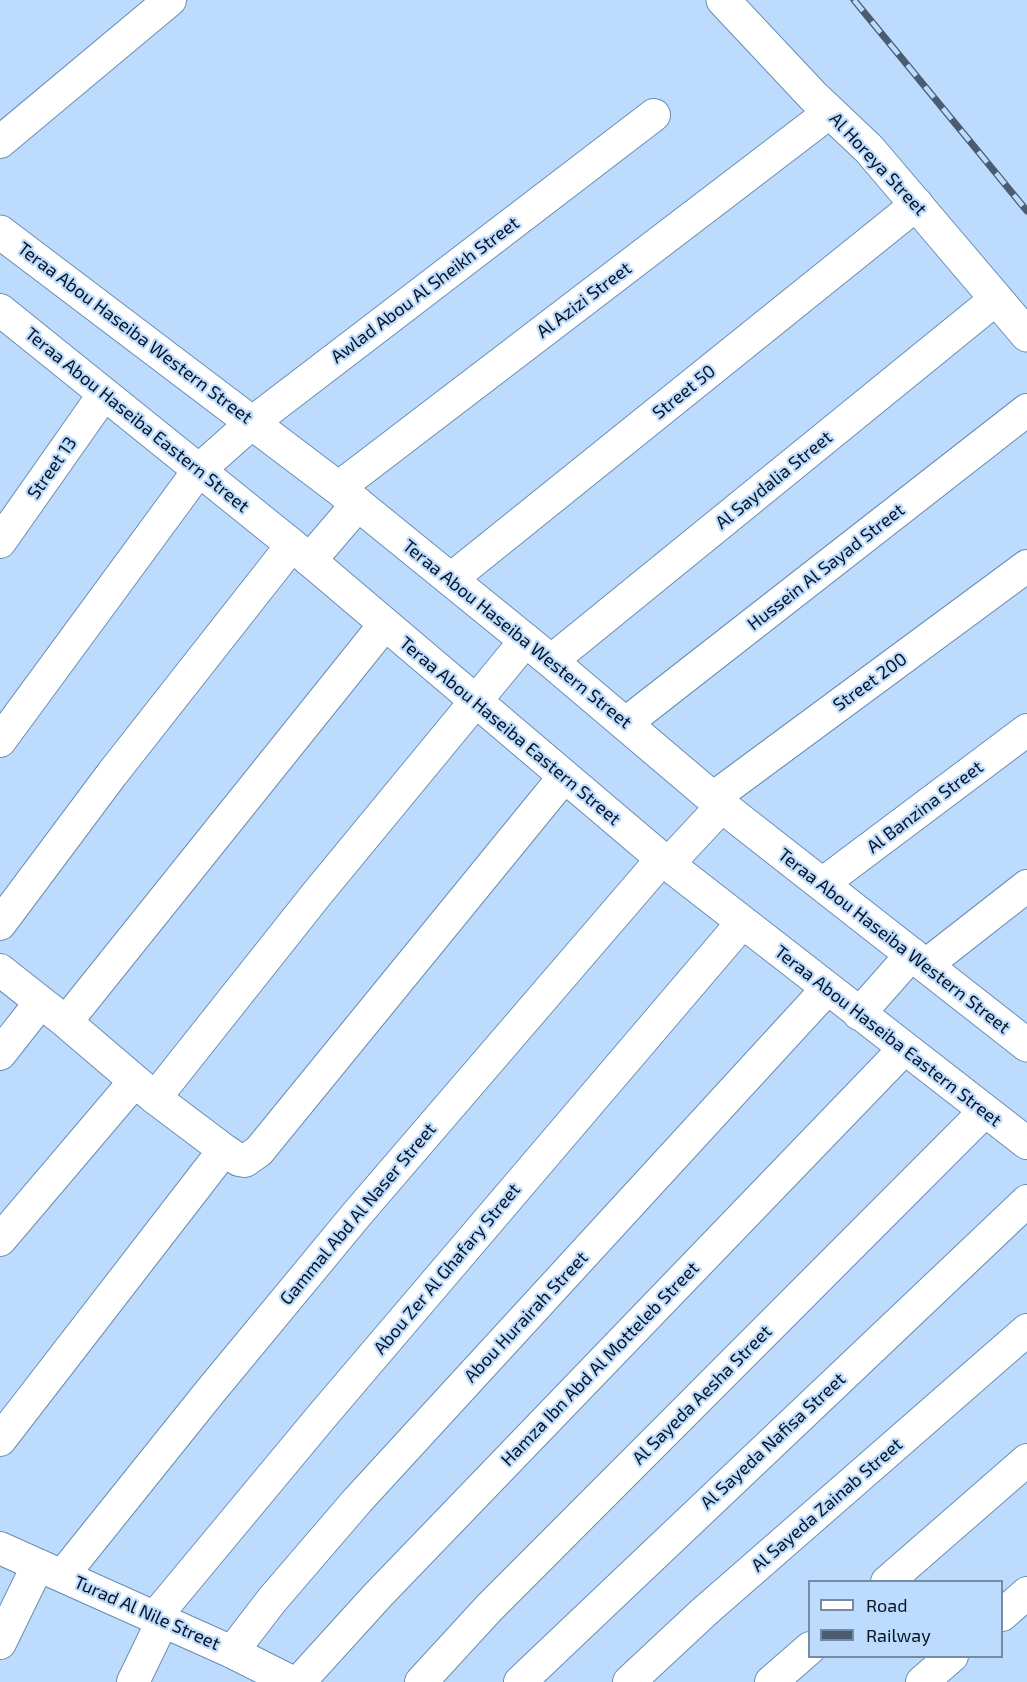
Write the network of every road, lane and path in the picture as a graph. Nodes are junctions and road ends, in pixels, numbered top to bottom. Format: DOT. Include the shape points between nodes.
graph roads {
  1 [pos="170,0"];
  2 [pos="723,0"];
  3 [pos="830,112"];
  4 [pos="654,115"];
  5 [pos="0,142"];
  6 [pos="917,204"];
  7 [pos="0,232"];
  8 [pos="996,299"];
  9 [pos="2,315"];
  10 [pos="1027,335"];
  11 [pos="104,394"];
  12 [pos="1027,410"];
  13 [pos="253,422"];
  14 [pos="199,470"];
  15 [pos="348,496"];
  16 [pos="0,542"];
  17 [pos="301,552"];
  18 [pos="1027,566"];
  19 [pos="451,579"];
  20 [pos="385,624"];
  21 [pos="526,640"];
  22 [pos="551,661"];
  23 [pos="475,701"];
  24 [pos="626,723"];
  25 [pos="1027,730"];
  26 [pos="0,741"];
  27 [pos="564,777"];
  28 [pos="718,802"];
  29 [pos="665,862"];
  30 [pos="822,884"];
  31 [pos="1027,886"];
  32 [pos="742,923"];
  33 [pos="0,924"];
  34 [pos="919,960"];
  35 [pos="0,970"];
  36 [pos="827,989"];
  37 [pos="40,1003"];
  38 [pos="859,1014"];
  39 [pos="66,1022"];
  40 [pos="1027,1045"];
  41 [pos="904,1049"];
  42 [pos="0,1054"];
  43 [pos="145,1090"];
  44 [pos="985,1111"];
  45 [pos="1027,1143"];
  46 [pos="224,1150"];
  47 [pos="1027,1201"];
  48 [pos="0,1240"];
  49 [pos="1027,1330"];
  50 [pos="0,1440"];
  51 [pos="1027,1460"];
  52 [pos="0,1548"];
  53 [pos="50,1570"];
  54 [pos="888,1580"];
  55 [pos="1027,1593"];
  56 [pos="1003,1614"];
  57 [pos="159,1619"];
  58 [pos="0,1643"];
  59 [pos="808,1650"];
  60 [pos="232,1652"];
  61 [pos="950,1658"];
  62 [pos="133,1682"];
  63 [pos="292,1682"];
  64 [pos="299,1682"];
  65 [pos="421,1682"];
  66 [pos="520,1682"];
  67 [pos="629,1682"];
  68 [pos="771,1682"];
  69 [pos="922,1682"];
  1 -- 5 [label="street"];
  2 -- 3 [label="street, Al Horeya Street"];
  3 -- 6 [label="street, Al Horeya Street"];
  3 -- 15 [label="street, Al Azizi Street"];
  4 -- 13 [label="street, Awlad Abou Al Sheikh Street"];
  6 -- 8 [label="street, Al Horeya Street"];
  6 -- 19 [label="street, Street 50"];
  7 -- 13 [label="street, Teraa Abou Haseiba Western Street"];
  8 -- 10 [label="street, Al Horeya Street"];
  8 -- 22 [label="street, Al Saydalia Street"];
  9 -- 11 [label="street, Teraa Abou Haseiba Eastern Street"];
  11 -- 14 [label="street, Teraa Abou Haseiba Eastern Street"];
  11 -- 16 [label="street, Street 13"];
  12 -- 24 [label="street, Hussein Al Sayad Street"];
  13 -- 14 [label="street, Awlad Abou Al Sheikh Street"];
  13 -- 15 [label="street, Teraa Abou Haseiba Western Street"];
  14 -- 17 [label="street, Teraa Abou Haseiba Eastern Street"];
  14 -- 26 [label="street, Awlad Abou Al Sheikh Street"];
  15 -- 17 [label="street"];
  15 -- 19 [label="street, Teraa Abou Haseiba Western Street"];
  17 -- 20 [label="street, Teraa Abou Haseiba Eastern Street"];
  17 -- 33 [label="street" via="112,774"];
  18 -- 28 [label="street, Street 200"];
  19 -- 21 [label="street, Teraa Abou Haseiba Western Street"];
  20 -- 23 [label="street, Teraa Abou Haseiba Eastern Street"];
  20 -- 39 [label="street"];
  21 -- 22 [label="street, Teraa Abou Haseiba Western Street"];
  21 -- 23 [label="street"];
  22 -- 24 [label="street, Teraa Abou Haseiba Western Street"];
  23 -- 27 [label="street, Teraa Abou Haseiba Eastern Street"];
  23 -- 43 [label="street" via="316,896"];
  24 -- 28 [label="street, Teraa Abou Haseiba Western Street"];
  25 -- 30 [label="street, Al Banzina Street"];
  27 -- 29 [label="street, Teraa Abou Haseiba Eastern Street"];
  27 -- 46 [label="street" via="259,1151 245,1161"];
  28 -- 29 [label="street, Street 200"];
  28 -- 30 [label="street, Teraa Abou Haseiba Western Street"];
  29 -- 32 [label="street, Teraa Abou Haseiba Eastern Street"];
  29 -- 53 [label="street, Gammal Abd Al Naser Street" via="357,1214 209,1393"];
  30 -- 34 [label="street, Teraa Abou Haseiba Western Street"];
  31 -- 34 [label="street"];
  32 -- 36 [label="street, Teraa Abou Haseiba Eastern Street"];
  32 -- 57 [label="street, Abou Zer Al Ghafary Street" via="322,1416"];
  34 -- 38 [label="street"];
  34 -- 40 [label="street, Teraa Abou Haseiba Western Street"];
  35 -- 37 [label="street"];
  36 -- 38 [label="street, Teraa Abou Haseiba Eastern Street"];
  36 -- 60 [label="street, Abou Hurairah Street" via="357,1501"];
  37 -- 39 [label="street"];
  37 -- 42 [label="street"];
  38 -- 41 [label="street, Teraa Abou Haseiba Eastern Street"];
  39 -- 43 [label="street"];
  41 -- 44 [label="street, Teraa Abou Haseiba Eastern Street"];
  41 -- 64 [label="street, Hamza Ibn Abd Al Motteleb Street" via="378,1595"];
  43 -- 46 [label="street"];
  43 -- 48 [label="street"];
  44 -- 45 [label="street, Teraa Abou Haseiba Eastern Street"];
  44 -- 65 [label="street, Al Sayeda Aesha Street" via="489,1608"];
  46 -- 50 [label="street"];
  47 -- 66 [label="street, Al Sayeda Nafisa Street"];
  49 -- 67 [label="street, Al Sayeda Zainab Street"];
  51 -- 54 [label="street"];
  52 -- 53 [label="street, Turad Al Nile Street"];
  53 -- 57 [label="street, Turad Al Nile Street"];
  53 -- 58 [label="street, Gammal Abd Al Naser Street"];
  55 -- 56 [label="street"];
  57 -- 60 [label="street, Turad Al Nile Street"];
  57 -- 62 [label="street, Abou Zer Al Ghafary Street"];
  59 -- 68 [label="street"];
  60 -- 63 [label="street, Turad Al Nile Street"];
  61 -- 69 [label="street"];
}
